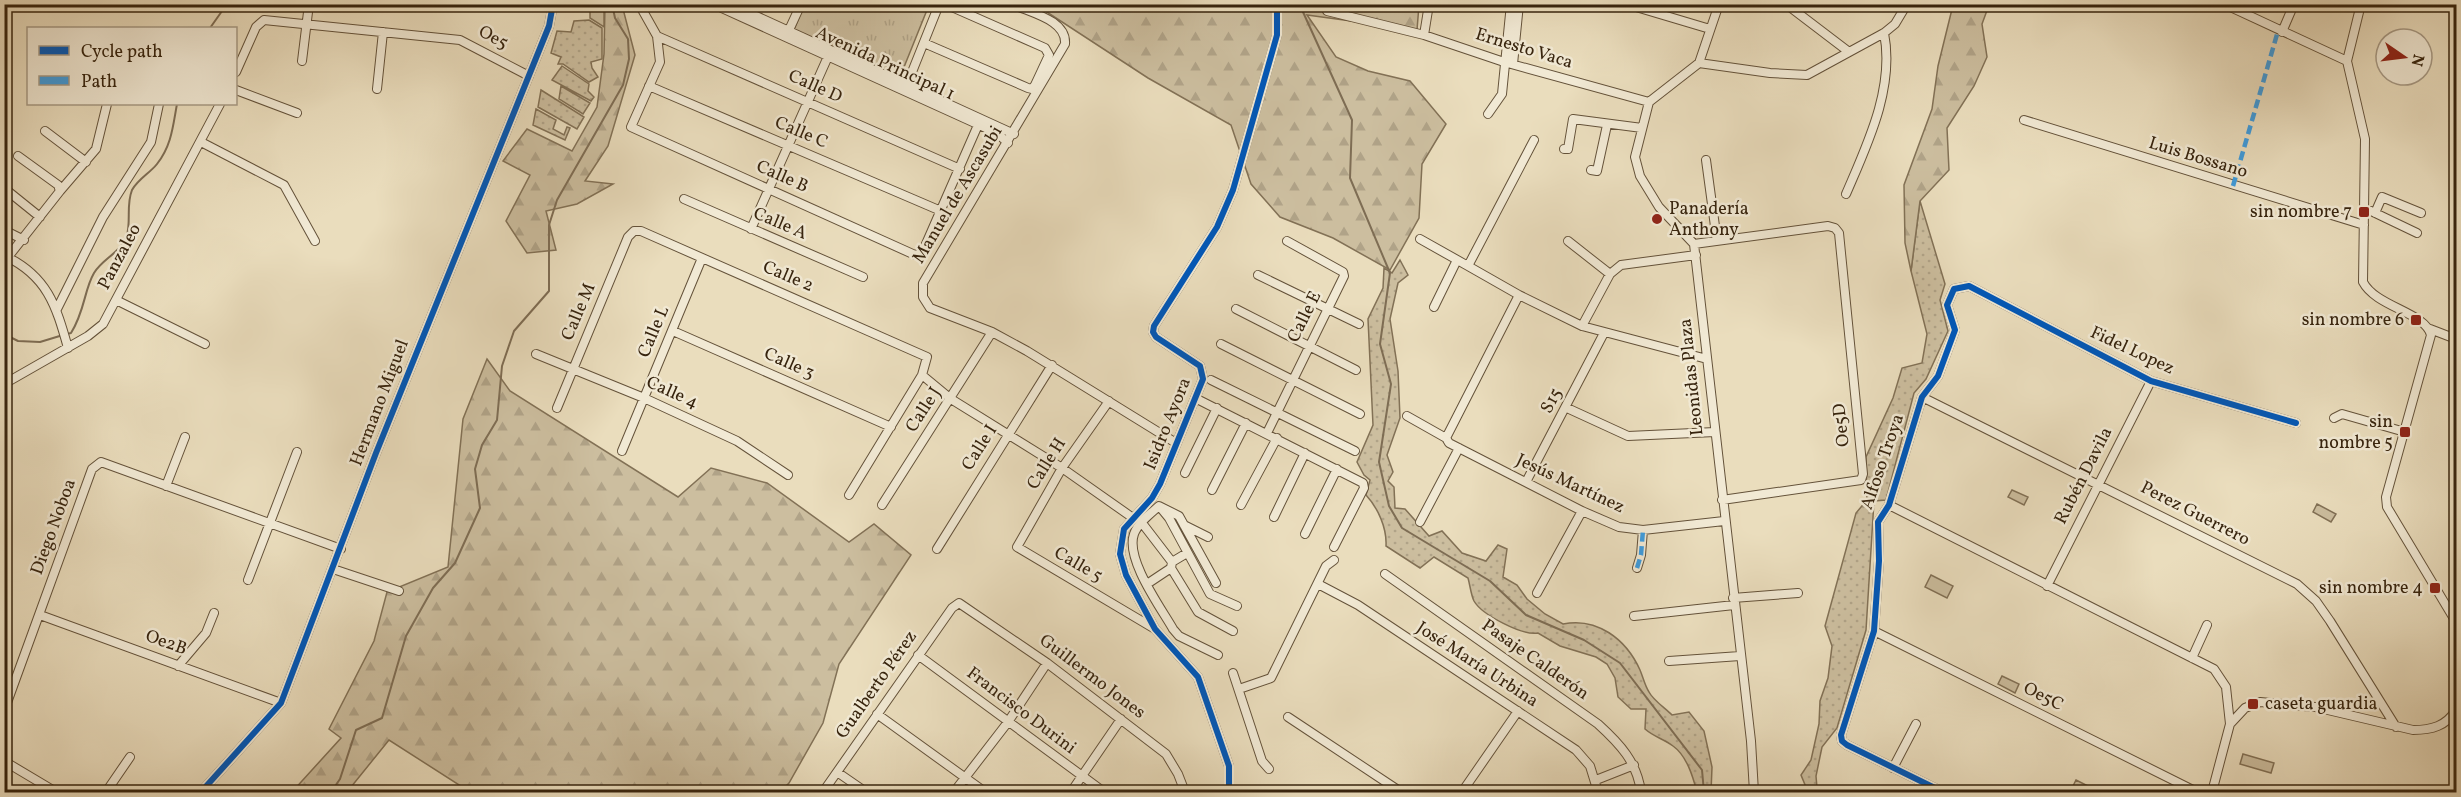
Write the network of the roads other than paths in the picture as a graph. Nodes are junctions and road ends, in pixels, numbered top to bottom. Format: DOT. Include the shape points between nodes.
graph roads {
  1 [pos="309,4"];
  2 [pos="552,4"];
  3 [pos="639,4"];
  4 [pos="713,4"];
  5 [pos="730,4"];
  6 [pos="801,4"];
  7 [pos="944,4"];
  8 [pos="1012,4"];
  9 [pos="1277,4"];
  10 [pos="1324,4"];
  11 [pos="1429,4"];
  12 [pos="1511,4"];
  13 [pos="1519,4"];
  14 [pos="1626,4"];
  15 [pos="1719,4"];
  16 [pos="1786,4"];
  17 [pos="1907,4"];
  18 [pos="2224,4"];
  19 [pos="2294,4"];
  20 [pos="2361,4"];
  21 [pos="307,24"];
  22 [pos="1710,29"];
  23 [pos="789,30"];
  24 [pos="383,32"];
  25 [pos="2282,32"];
  26 [pos="1884,33"];
  27 [pos="1424,35"];
  28 [pos="657,36"];
  29 [pos="924,43"];
  30 [pos="1849,52"];
  31 [pos="830,53"];
  32 [pos="302,61"];
  33 [pos="2347,61"];
  34 [pos="1509,63"];
  35 [pos="1699,63"];
  36 [pos="237,70"];
  37 [pos="529,76"];
  38 [pos="649,86"];
  39 [pos="906,87"];
  40 [pos="377,89"];
  41 [pos="237,90"];
  42 [pos="807,101"];
  43 [pos="1649,102"];
  44 [pos="107,105"];
  45 [pos="159,105"];
  46 [pos="220,105"];
  47 [pos="297,113"];
  48 [pos="1488,114"];
  49 [pos="2024,120"];
  50 [pos="978,125"];
  51 [pos="1607,125"];
  52 [pos="1642,128"];
  53 [pos="45,131"];
  54 [pos="1014,134"];
  55 [pos="1534,140"];
  56 [pos="201,142"];
  57 [pos="1008,143"];
  58 [pos="788,145"];
  59 [pos="1564,149"];
  60 [pos="18,156"];
  61 [pos="1706,160"];
  62 [pos="86,162"];
  63 [pos="960,169"];
  64 [pos="1591,170"];
  65 [pos="4,188"];
  66 [pos="768,189"];
  67 [pos="60,191"];
  68 [pos="1846,194"];
  69 [pos="684,199"];
  70 [pos="2365,209"];
  71 [pos="941,211"];
  72 [pos="2375,213"];
  73 [pos="2421,213"];
  74 [pos="40,218"];
  75 [pos="2364,225"];
  76 [pos="751,229"];
  77 [pos="4,230"];
  78 [pos="634,231"];
  79 [pos="2417,233"];
  80 [pos="1420,239"];
  81 [pos="24,240"];
  82 [pos="1568,241"];
  83 [pos="1717,241"];
  84 [pos="315,242"];
  85 [pos="1287,242"];
  86 [pos="1694,244"];
  87 [pos="1696,255"];
  88 [pos="6,257"];
  89 [pos="702,258"];
  90 [pos="1457,260"];
  91 [pos="1471,262"];
  92 [pos="1610,274"];
  93 [pos="1258,275"];
  94 [pos="863,277"];
  95 [pos="1964,285"];
  96 [pos="1519,295"];
  97 [pos="116,300"];
  98 [pos="1434,307"];
  99 [pos="57,309"];
  100 [pos="1236,309"];
  101 [pos="1327,309"];
  102 [pos="1359,324"];
  103 [pos="1582,326"];
  104 [pos="2430,328"];
  105 [pos="673,331"];
  106 [pos="992,332"];
  107 [pos="1604,333"];
  108 [pos="2457,339"];
  109 [pos="205,344"];
  110 [pos="1221,344"];
  111 [pos="1309,347"];
  112 [pos="68,348"];
  113 [pos="536,354"];
  114 [pos="1707,359"];
  115 [pos="1052,365"];
  116 [pos="573,370"];
  117 [pos="1356,370"];
  118 [pos="922,375"];
  119 [pos="1210,380"];
  120 [pos="1293,380"];
  121 [pos="2151,381"];
  122 [pos="4,384"];
  123 [pos="1922,397"];
  124 [pos="644,398"];
  125 [pos="1195,398"];
  126 [pos="951,399"];
  127 [pos="1109,401"];
  128 [pos="557,408"];
  129 [pos="1217,408"];
  130 [pos="1567,408"];
  131 [pos="1277,412"];
  132 [pos="1360,414"];
  133 [pos="1407,416"];
  134 [pos="2334,418"];
  135 [pos="1246,423"];
  136 [pos="2296,423"];
  137 [pos="891,427"];
  138 [pos="1715,432"];
  139 [pos="2405,432"];
  140 [pos="1267,434"];
  141 [pos="1008,435"];
  142 [pos="184,437"];
  143 [pos="1277,438"];
  144 [pos="1446,438"];
  145 [pos="1176,443"];
  146 [pos="1459,448"];
  147 [pos="297,452"];
  148 [pos="622,452"];
  149 [pos="1355,452"];
  150 [pos="1305,453"];
  151 [pos="1062,468"];
  152 [pos="1337,469"];
  153 [pos="1185,473"];
  154 [pos="788,475"];
  155 [pos="1526,482"];
  156 [pos="2099,484"];
  157 [pos="166,486"];
  158 [pos="1212,490"];
  159 [pos="849,495"];
  160 [pos="1152,498"];
  161 [pos="1722,500"];
  162 [pos="882,505"];
  163 [pos="1241,505"];
  164 [pos="1888,505"];
  165 [pos="1159,506"];
  166 [pos="1582,511"];
  167 [pos="1274,516"];
  168 [pos="1138,520"];
  169 [pos="1724,521"];
  170 [pos="1420,522"];
  171 [pos="270,524"];
  172 [pos="1184,525"];
  173 [pos="1643,530"];
  174 [pos="1305,534"];
  175 [pos="1208,537"];
  176 [pos="1017,548"];
  177 [pos="1334,548"];
  178 [pos="340,549"];
  179 [pos="937,549"];
  180 [pos="1187,553"];
  181 [pos="1334,560"];
  182 [pos="1172,565"];
  183 [pos="1637,568"];
  184 [pos="333,569"];
  185 [pos="1385,574"];
  186 [pos="248,580"];
  187 [pos="1216,583"];
  188 [pos="1147,584"];
  189 [pos="1318,584"];
  190 [pos="2047,586"];
  191 [pos="399,591"];
  192 [pos="1537,593"];
  193 [pos="1798,593"];
  194 [pos="1733,601"];
  195 [pos="963,603"];
  196 [pos="1237,606"];
  197 [pos="214,613"];
  198 [pos="40,615"];
  199 [pos="1634,616"];
  200 [pos="2457,622"];
  201 [pos="2207,625"];
  202 [pos="1155,629"];
  203 [pos="1874,631"];
  204 [pos="1233,632"];
  205 [pos="918,654"];
  206 [pos="1218,656"];
  207 [pos="1740,656"];
  208 [pos="2192,658"];
  209 [pos="1669,662"];
  210 [pos="1047,663"];
  211 [pos="178,666"];
  212 [pos="1233,673"];
  213 [pos="1239,688"];
  214 [pos="280,703"];
  215 [pos="2457,710"];
  216 [pos="4,711"];
  217 [pos="1518,711"];
  218 [pos="877,714"];
  219 [pos="1288,717"];
  220 [pos="1121,719"];
  221 [pos="1008,722"];
  222 [pos="1916,724"];
  223 [pos="2230,724"];
  224 [pos="2396,726"];
  225 [pos="130,757"];
  226 [pos="4,760"];
  227 [pos="1634,765"];
  228 [pos="1893,768"];
  229 [pos="1269,769"];
  230 [pos="837,772"];
  231 [pos="1083,777"];
  232 [pos="965,778"];
  233 [pos="1596,780"];
  234 [pos="56,792"];
  235 [pos="106,792"];
  236 [pos="201,792"];
  237 [pos="823,792"];
  238 [pos="866,792"];
  239 [pos="954,792"];
  240 [pos="985,792"];
  241 [pos="1071,792"];
  242 [pos="1104,792"];
  243 [pos="1185,792"];
  244 [pos="1229,792"];
  245 [pos="1401,792"];
  246 [pos="1462,792"];
  247 [pos="1598,792"];
  248 [pos="1641,792"];
  249 [pos="1754,792"];
  250 [pos="1943,792"];
  251 [pos="2197,792"];
  252 [pos="2212,792"];
  1 -- 21 [label="street"];
  2 -- 37 [label="street, Hermano Miguel" via="549,26"];
  3 -- 28 [label="street"];
  4 -- 31 [label="street, Avenida Principal 1"];
  5 -- 23 [label="street"];
  6 -- 23 [label="street"];
  7 -- 29 [label="street" via="938,8"];
  7 -- 29 [label="street" via="1048,50 1032,89"];
  8 -- 54 [label="street, Manuel de Ascasubi" via="1060,26 1066,35 1065,44"];
  9 -- 125 [label="street, Isidro Ayora" via="1277,35 1233,190 1217,227 1154,326 1156,337 1200,366 1203,379"];
  10 -- 27 [label="street, Ernesto Vaca" via="1327,11"];
  11 -- 27 [label="street"];
  12 -- 34 [label="street"];
  13 -- 34 [label="street"];
  14 -- 22 [label="street"];
  15 -- 22 [label="street"];
  16 -- 30 [label="street"];
  17 -- 26 [label="street"];
  18 -- 25 [label="street"];
  19 -- 25 [label="street"];
  20 -- 33 [label="street"];
  21 -- 24 [label="street, Oe5"];
  21 -- 32 [label="street"];
  21 -- 36 [label="street, Oe5" via="261,21"];
  22 -- 35 [label="street"];
  23 -- 31 [label="street"];
  24 -- 37 [label="street, Oe5" via="460,40"];
  24 -- 40 [label="street"];
  25 -- 33 [label="street"];
  26 -- 30 [label="street"];
  26 -- 68 [label="street" via="1887,47 1881,99"];
  27 -- 34 [label="street, Ernesto Vaca"];
  28 -- 38 [label="street" via="660,62"];
  28 -- 42 [label="street, Calle D"];
  29 -- 39 [label="street"];
  30 -- 35 [label="street" via="1818,70 1794,76"];
  31 -- 39 [label="street, Avenida Principal 1"];
  31 -- 42 [label="street"];
  33 -- 70 [label="street" via="2365,139"];
  34 -- 43 [label="street, Ernesto Vaca"];
  34 -- 48 [label="street" via="1503,94"];
  35 -- 43 [label="street"];
  37 -- 178 [label="street, Hermano Miguel" via="410,365"];
  38 -- 58 [label="street, Calle C"];
  38 -- 66 [label="street, Calle B" via="631,127"];
  39 -- 50 [label="street, Avenida Principal 1"];
  39 -- 54 [label="street"];
  41 -- 47 [label="street"];
  42 -- 58 [label="street"];
  42 -- 63 [label="street, Calle D"];
  43 -- 52 [label="street"];
  44 -- 62 [label="street" via="101,137"];
  45 -- 99 [label="street" via="151,142 103,217"];
  46 -- 56 [label="street, Panzaleo"];
  49 -- 75 [label="street, Luis Bossano"];
  50 -- 57 [label="street, Avenida Principal 1"];
  50 -- 63 [label="street"];
  51 -- 52 [label="street"];
  51 -- 59 [label="street" via="1573,120 1568,149"];
  51 -- 64 [label="street" via="1597,171"];
  52 -- 86 [label="street" via="1635,157 1640,176 1659,207"];
  53 -- 62 [label="street"];
  54 -- 57 [label="street, Manuel de Ascasubi"];
  55 -- 91 [label="street"];
  56 -- 84 [label="street" via="284,186"];
  56 -- 97 [label="street, Panzaleo"];
  57 -- 106 [label="street, Manuel de Ascasubi" via="924,283 923,297 930,308"];
  58 -- 66 [label="street"];
  58 -- 71 [label="street, Calle C"];
  60 -- 67 [label="street" via="58,185"];
  61 -- 83 [label="street"];
  62 -- 67 [label="street"];
  63 -- 71 [label="street"];
  65 -- 74 [label="street"];
  66 -- 71 [label="street, Calle B" via="919,256"];
  66 -- 76 [label="street"];
  67 -- 74 [label="street"];
  69 -- 76 [label="street, Calle A"];
  70 -- 72 [label="street"];
  70 -- 75 [label="street"];
  72 -- 73 [label="street" via="2382,197"];
  72 -- 79 [label="street"];
  74 -- 81 [label="street"];
  75 -- 104 [label="street" via="2362,276 2366,287"];
  76 -- 94 [label="street, Calle A"];
  77 -- 81 [label="street"];
  78 -- 89 [label="street, Calle 2"];
  78 -- 116 [label="street, Calle M" via="628,237"];
  80 -- 90 [label="street"];
  81 -- 88 [label="street"];
  82 -- 92 [label="street"];
  83 -- 86 [label="street"];
  83 -- 161 [label="street, Oe5D" via="1828,226 1839,233 1863,474 1856,483"];
  85 -- 101 [label="street, Calle E" via="1343,272"];
  86 -- 87 [label="street, Leonidas Plaza"];
  87 -- 92 [label="street" via="1621,265"];
  87 -- 114 [label="street, Leonidas Plaza"];
  88 -- 99 [label="street" via="36,275"];
  89 -- 105 [label="street, Calle L"];
  89 -- 118 [label="street, Calle 2" via="927,357"];
  90 -- 91 [label="street"];
  90 -- 98 [label="street"];
  91 -- 96 [label="street"];
  92 -- 103 [label="street"];
  93 -- 101 [label="street"];
  95 -- 121 [label="street, Fidel Lopez"];
  95 -- 123 [label="street, Alfoso Troya" via="1954,289 1948,299 1954,330 1938,376"];
  96 -- 103 [label="street"];
  96 -- 144 [label="street"];
  97 -- 109 [label="street"];
  97 -- 112 [label="street, Panzaleo" via="98,329"];
  99 -- 112 [label="street"];
  100 -- 111 [label="street"];
  101 -- 102 [label="street"];
  101 -- 111 [label="street, Calle E"];
  103 -- 107 [label="street"];
  104 -- 108 [label="street"];
  104 -- 139 [label="street" via="2431,342"];
  105 -- 124 [label="street, Calle L"];
  105 -- 137 [label="street, Calle 3"];
  106 -- 115 [label="street, Manuel de Ascasubi"];
  106 -- 126 [label="street, Calle J"];
  107 -- 114 [label="street"];
  107 -- 130 [label="street, S15"];
  110 -- 120 [label="street"];
  111 -- 117 [label="street"];
  111 -- 120 [label="street, Calle E"];
  112 -- 122 [label="street, Panzaleo"];
  113 -- 116 [label="street, Calle 4"];
  114 -- 138 [label="street, Leonidas Plaza"];
  115 -- 127 [label="street, Manuel de Ascasubi"];
  115 -- 141 [label="street, Calle I"];
  116 -- 124 [label="street, Calle 4"];
  116 -- 128 [label="street, Calle M"];
  118 -- 126 [label="street"];
  118 -- 137 [label="street"];
  119 -- 131 [label="street"];
  120 -- 131 [label="street, Calle E"];
  120 -- 132 [label="street"];
  121 -- 136 [label="street, Fidel Lopez"];
  121 -- 156 [label="street, Rubén Davila"];
  123 -- 156 [label="street, Perez Guerrero"];
  123 -- 164 [label="street, Alfoso Troya"];
  124 -- 148 [label="street, Calle L"];
  124 -- 154 [label="street, Calle 4" via="737,441"];
  125 -- 129 [label="street"];
  125 -- 145 [label="street, Isidro Ayora"];
  126 -- 141 [label="street"];
  126 -- 162 [label="street, Calle J"];
  127 -- 145 [label="street, Manuel de Ascasubi"];
  127 -- 151 [label="street, Calle H"];
  129 -- 135 [label="street"];
  129 -- 153 [label="street"];
  130 -- 138 [label="street" via="1628,436"];
  130 -- 155 [label="street, S15"];
  131 -- 140 [label="street, Calle E"];
  131 -- 149 [label="street"];
  133 -- 144 [label="street, Jesús Martínez"];
  134 -- 139 [label="street" via="2342,414"];
  135 -- 140 [label="street"];
  135 -- 158 [label="street"];
  137 -- 159 [label="street"];
  138 -- 161 [label="street, Leonidas Plaza"];
  139 -- 200 [label="street" via="2386,497 2387,507"];
  140 -- 143 [label="street"];
  141 -- 151 [label="street"];
  141 -- 179 [label="street, Calle I"];
  142 -- 157 [label="street"];
  143 -- 150 [label="street"];
  143 -- 163 [label="street"];
  144 -- 146 [label="street, Jesús Martínez"];
  145 -- 160 [label="street, Isidro Ayora"];
  146 -- 155 [label="street, Jesús Martínez"];
  146 -- 170 [label="street"];
  147 -- 171 [label="street"];
  150 -- 152 [label="street"];
  150 -- 167 [label="street"];
  151 -- 168 [label="street"];
  151 -- 176 [label="street, Calle H"];
  152 -- 174 [label="street"];
  152 -- 177 [label="street" via="1360,479 1364,488"];
  155 -- 166 [label="street, Jesús Martínez"];
  156 -- 190 [label="street, Rubén Davila"];
  156 -- 224 [label="street, Perez Guerrero" via="2307,591"];
  157 -- 171 [label="street, Diego Noboa"];
  157 -- 198 [label="street, Diego Noboa" via="105,463 95,465"];
  160 -- 165 [label="street"];
  160 -- 168 [label="street, Isidro Ayora"];
  161 -- 169 [label="street, Leonidas Plaza"];
  164 -- 190 [label="street"];
  164 -- 203 [label="street, Alfoso Troya" via="1878,522"];
  165 -- 168 [label="street"];
  165 -- 172 [label="street" via="1177,514"];
  165 -- 180 [label="street"];
  166 -- 173 [label="street, Jesús Martínez" via="1619,527"];
  166 -- 192 [label="street"];
  168 -- 182 [label="street"];
  168 -- 188 [label="street" via="1132,547"];
  168 -- 202 [label="street, Isidro Ayora" via="1124,529 1120,554 1126,575"];
  169 -- 173 [label="street, Jesús Martínez"];
  169 -- 194 [label="street, Leonidas Plaza"];
  171 -- 178 [label="street, Diego Noboa"];
  171 -- 186 [label="street"];
  172 -- 175 [label="street"];
  172 -- 187 [label="street"];
  173 -- 183 [label="street"];
  176 -- 202 [label="street, Calle 5"];
  178 -- 184 [label="street, Hermano Miguel"];
  180 -- 182 [label="street"];
  180 -- 196 [label="street" via="1210,594"];
  181 -- 189 [label="street"];
  182 -- 188 [label="street"];
  182 -- 204 [label="street" via="1198,612"];
  184 -- 191 [label="street"];
  184 -- 214 [label="street, Hermano Miguel"];
  185 -- 227 [label="street, Pasaje Calderón" via="1598,724"];
  188 -- 206 [label="street" via="1176,633"];
  189 -- 213 [label="street" via="1271,678"];
  189 -- 217 [label="street, José María Urbina" via="1358,605"];
  190 -- 208 [label="street"];
  193 -- 194 [label="street"];
  194 -- 199 [label="street"];
  194 -- 207 [label="street, Leonidas Plaza"];
  195 -- 205 [label="street, Gualberto Pérez" via="952,608"];
  195 -- 210 [label="street, Guillermo Jones"];
  197 -- 211 [label="street" via="206,633"];
  198 -- 211 [label="street, Oe2B"];
  198 -- 216 [label="street, Diego Noboa"];
  201 -- 208 [label="street"];
  202 -- 244 [label="street, Isidro Ayora" via="1198,677 1229,766"];
  203 -- 228 [label="street, Alfoso Troya" via="1842,741"];
  203 -- 251 [label="street, Oe5C"];
  205 -- 218 [label="street, Gualberto Pérez"];
  205 -- 221 [label="street, Francisco Durini"];
  207 -- 209 [label="street"];
  207 -- 249 [label="street, Leonidas Plaza"];
  208 -- 223 [label="street" via="2221,676 2229,702"];
  210 -- 220 [label="street, Guillermo Jones"];
  210 -- 221 [label="street"];
  211 -- 214 [label="street, Oe2B"];
  212 -- 213 [label="street"];
  213 -- 229 [label="street" via="1262,761"];
  214 -- 236 [label="street, Hermano Miguel"];
  215 -- 224 [label="street" via="2442,725 2429,730"];
  217 -- 233 [label="street, José María Urbina" via="1576,750"];
  217 -- 246 [label="street"];
  218 -- 230 [label="street, Gualberto Pérez"];
  218 -- 232 [label="street"];
  219 -- 245 [label="street"];
  220 -- 231 [label="street"];
  220 -- 243 [label="street, Guillermo Jones" via="1166,754"];
  221 -- 231 [label="street, Francisco Durini"];
  221 -- 232 [label="street"];
  222 -- 228 [label="street"];
  223 -- 224 [label="street" via="2245,708 2266,700"];
  223 -- 252 [label="street"];
  225 -- 235 [label="street"];
  226 -- 234 [label="street"];
  227 -- 233 [label="street"];
  227 -- 248 [label="street, Pasaje Calderón"];
  228 -- 250 [label="street"];
  230 -- 237 [label="street, Gualberto Pérez"];
  230 -- 238 [label="street"];
  231 -- 241 [label="street"];
  231 -- 242 [label="street, Francisco Durini"];
  232 -- 239 [label="street"];
  232 -- 240 [label="street"];
  233 -- 247 [label="street, José María Urbina"];
}
